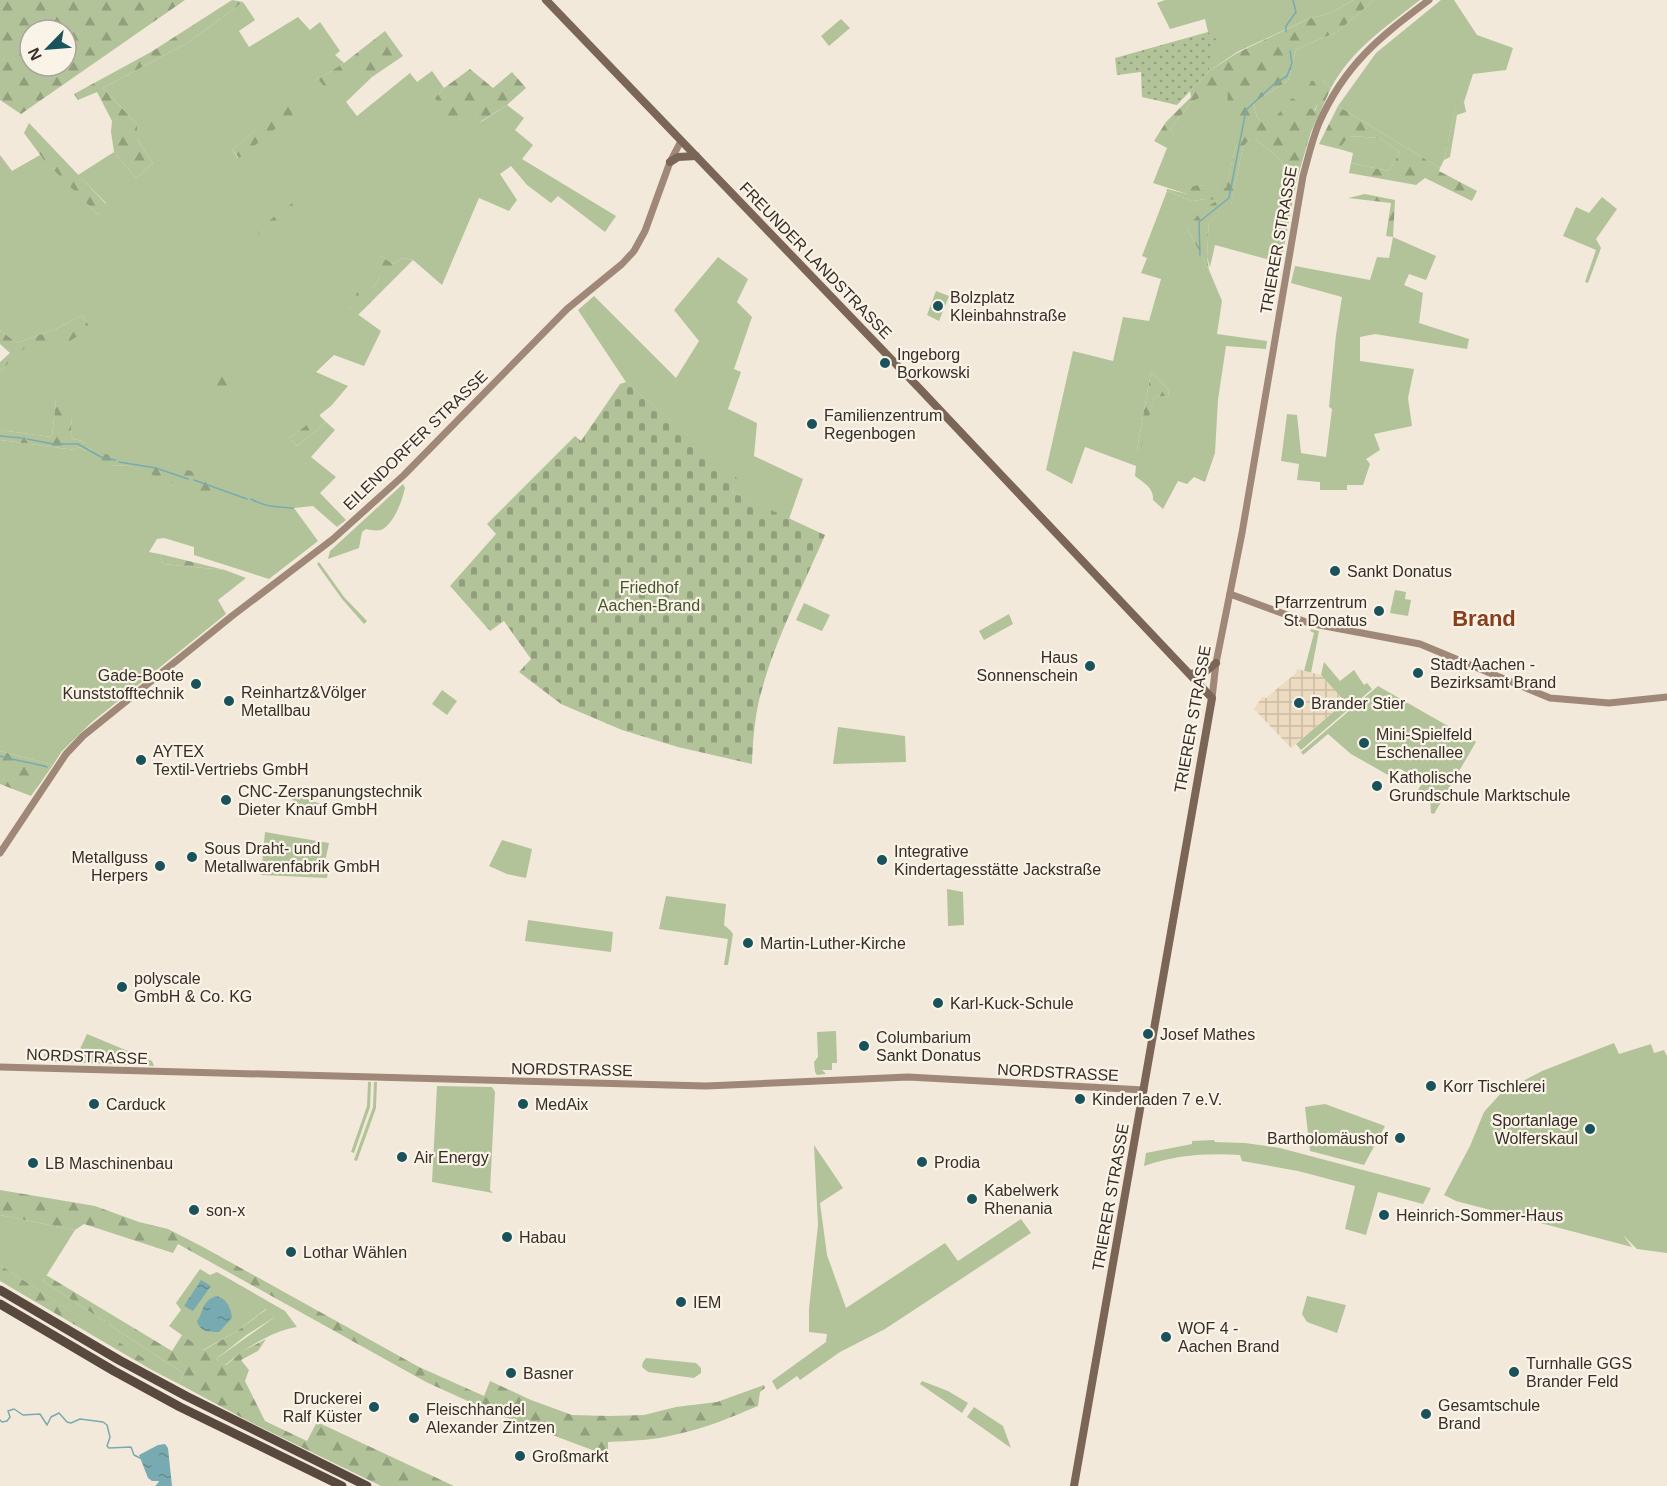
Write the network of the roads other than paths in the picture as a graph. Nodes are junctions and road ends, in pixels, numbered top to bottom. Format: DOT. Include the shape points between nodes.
graph roads {
  1 [pos="546,0"];
  2 [pos="1429,0"];
  3 [pos="681,141"];
  4 [pos="696,156"];
  5 [pos="670,162"];
  6 [pos="1230,594"];
  7 [pos="1216,663"];
  8 [pos="1190,674"];
  9 [pos="1667,697"];
  10 [pos="1212,698"];
  11 [pos="0,853"];
  12 [pos="0,1067"];
  13 [pos="1144,1090"];
  14 [pos="0,1290"];
  15 [pos="0,1304"];
  16 [pos="342,1486"];
  17 [pos="368,1486"];
  18 [pos="1074,1486"];
  1 -- 3 [label="main road, FREUNDER LANDSTRASSE"];
  2 -- 6 [label="street, TRIERER STRASSE" via="1355,63 1318,125 1303,176"];
  3 -- 4 [label="main road, FREUNDER LANDSTRASSE"];
  3 -- 5 [label="street, EILENDORFER STRASSE"];
  4 -- 5 [label="main road" via="678,156"];
  4 -- 8 [label="main road, FREUNDER LANDSTRASSE"];
  5 -- 11 [label="street, EILENDORFER STRASSE" via="645,231 622,264 570,306 404,475 333,539 83,736 66,754"];
  6 -- 7 [label="street, TRIERER STRASSE"];
  6 -- 9 [label="street" via="1309,623 1420,644 1550,698 1609,703"];
  7 -- 8 [label="main road" via="1205,672"];
  7 -- 10 [label="street, TRIERER STRASSE"];
  8 -- 10 [label="main road, FREUNDER LANDSTRASSE"];
  10 -- 13 [label="main road, TRIERER STRASSE"];
  12 -- 13 [label="street, NORDSTRASSE" via="706,1086 908,1077"];
  13 -- 18 [label="main road, TRIERER STRASSE"];
  14 -- 17 [label="highway" via="208,1408"];
  15 -- 16 [label="highway" via="180,1407"];
}
